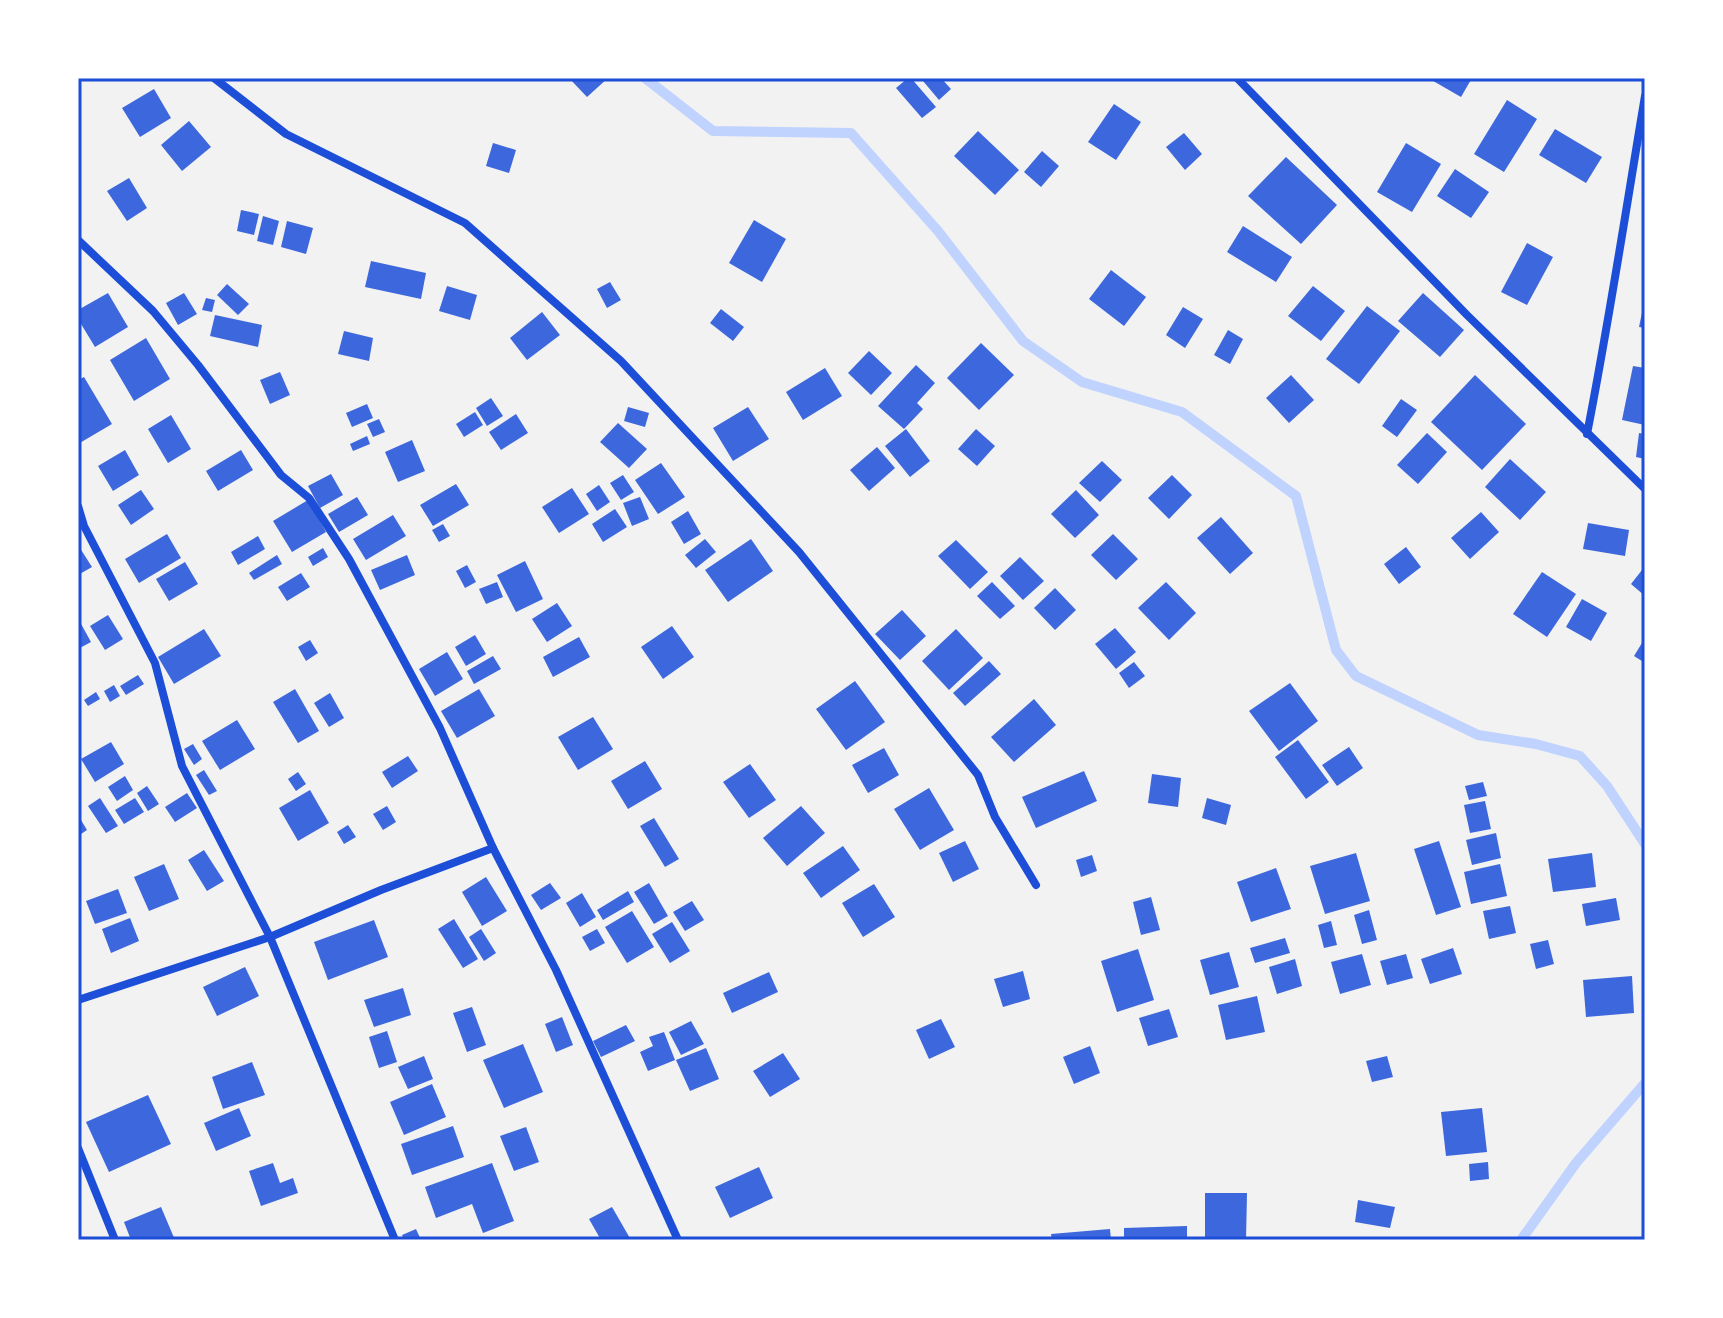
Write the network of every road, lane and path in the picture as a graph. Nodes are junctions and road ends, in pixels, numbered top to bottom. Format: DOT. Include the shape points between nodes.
graph roads {
  1 [pos="214,78"];
  2 [pos="1237,78"];
  3 [pos="1645,96"];
  4 [pos="78,240"];
  5 [pos="1587,434"];
  6 [pos="1645,489"];
  7 [pos="78,506"];
  8 [pos="493,848"];
  9 [pos="1036,885"];
  10 [pos="270,937"];
  11 [pos="78,1000"];
  12 [pos="78,1148"];
  13 [pos="115,1240"];
  14 [pos="395,1240"];
  15 [pos="678,1240"];
  1 -- 9 [label="street" via="286,134 465,223 621,361 799,552 978,775 995,817"];
  2 -- 5 [label="street"];
  3 -- 5 [label="street"];
  4 -- 8 [label="street" via="153,311 281,475 309,498 349,559 440,728"];
  5 -- 6 [label="street"];
  7 -- 10 [label="street" via="159,672 182,766"];
  8 -- 10 [label="street"];
  8 -- 15 [label="street" via="556,970"];
  10 -- 11 [label="street"];
  10 -- 14 [label="street"];
  12 -- 13 [label="street"];
}
